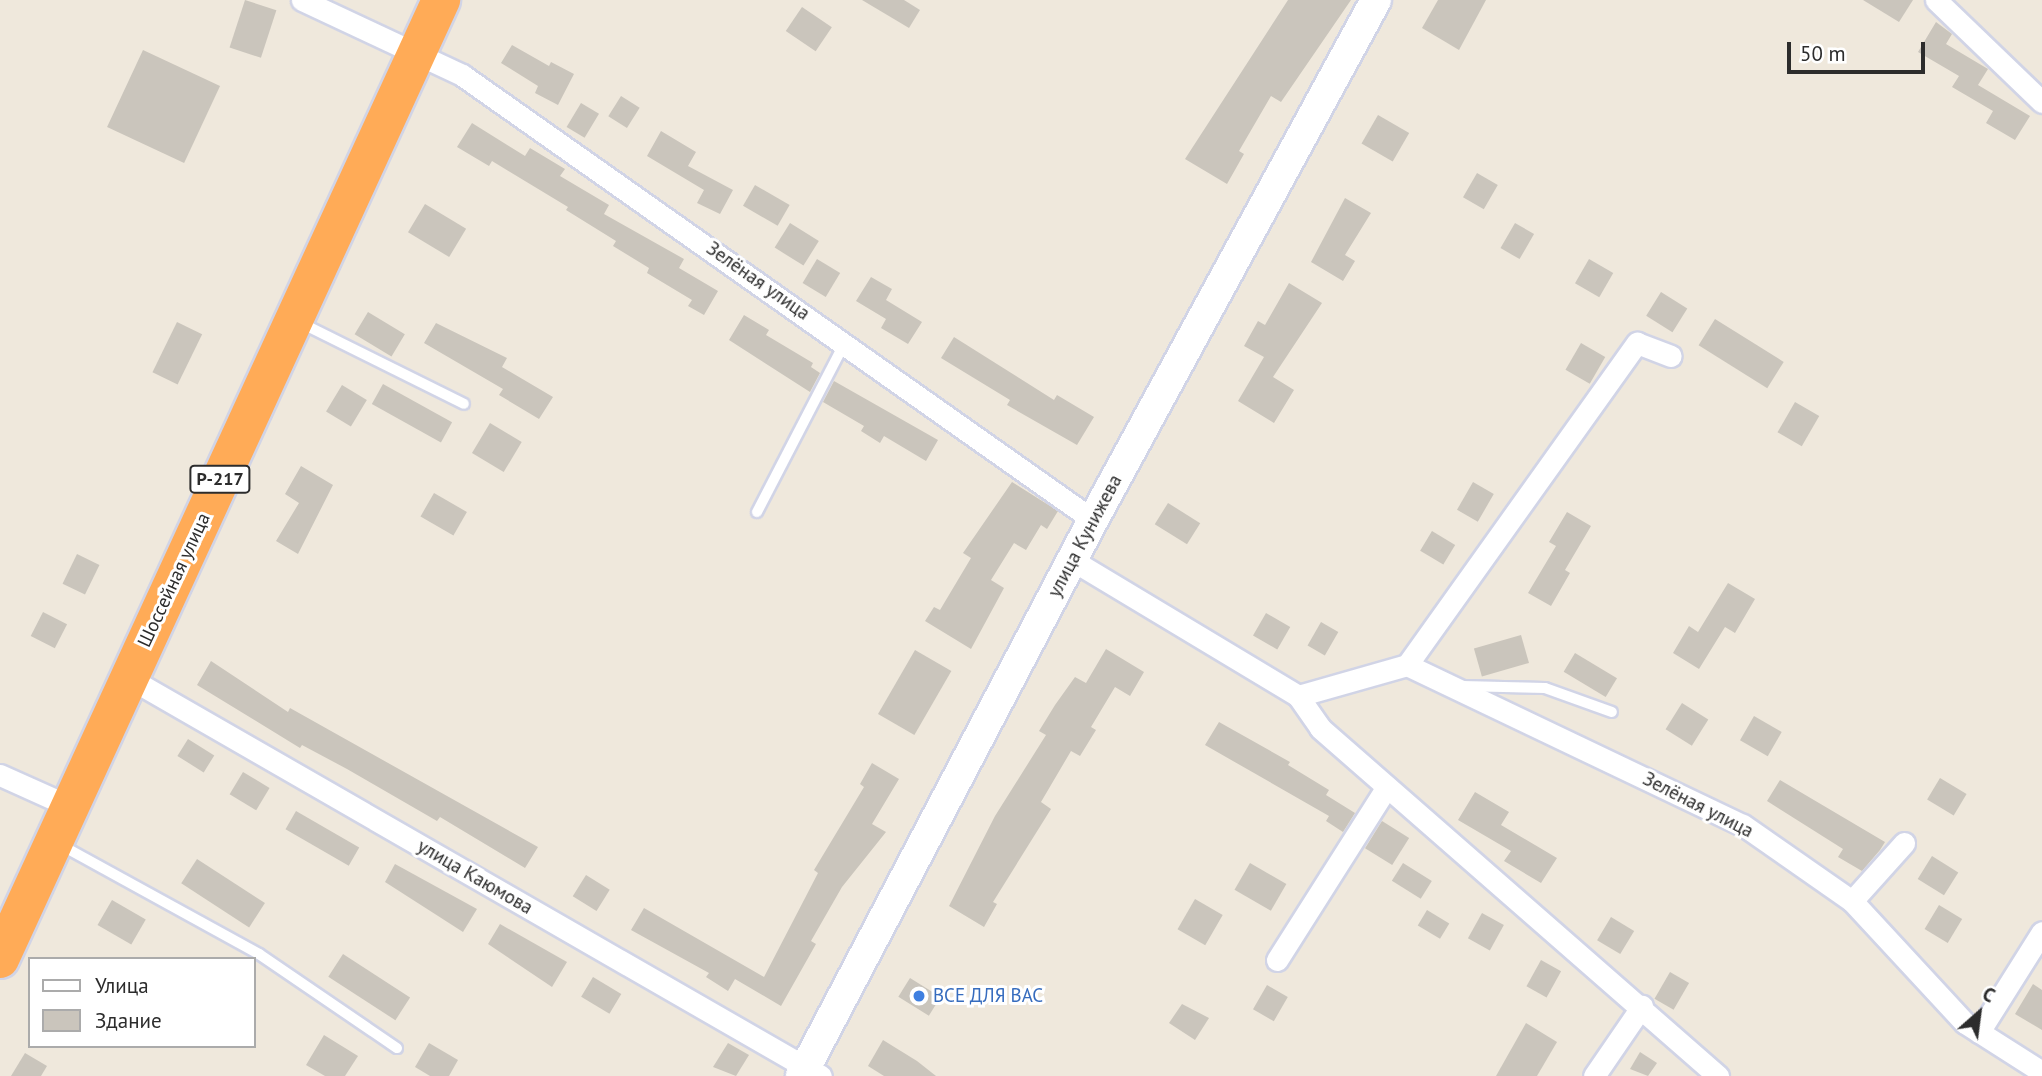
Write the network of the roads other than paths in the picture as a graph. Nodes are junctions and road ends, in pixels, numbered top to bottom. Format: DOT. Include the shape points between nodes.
graph roads {
  1 [pos="302,0"];
  2 [pos="441,0"];
  3 [pos="1376,0"];
  4 [pos="1936,0"];
  5 [pos="415,55"];
  6 [pos="2042,102"];
  7 [pos="294,319"];
  8 [pos="845,342"];
  9 [pos="1671,356"];
  10 [pos="464,404"];
  11 [pos="757,512"];
  12 [pos="1093,520"];
  13 [pos="1072,560"];
  14 [pos="1407,665"];
  15 [pos="129,678"];
  16 [pos="1452,686"];
  17 [pos="1298,696"];
  18 [pos="1612,712"];
  19 [pos="0,775"];
  20 [pos="1387,787"];
  21 [pos="69,806"];
  22 [pos="53,841"];
  23 [pos="1905,843"];
  24 [pos="1852,901"];
  25 [pos="2042,932"];
  26 [pos="0,959"];
  27 [pos="1277,960"];
  28 [pos="1642,1006"];
  29 [pos="1979,1032"];
  30 [pos="397,1048"];
  31 [pos="2042,1072"];
  32 [pos="809,1073"];
  33 [pos="1594,1076"];
  34 [pos="1718,1076"];
  1 -- 5 [label="street, Зелёная улица"];
  2 -- 5 [label="highway, Шоссейная улица / Р-217"];
  3 -- 12 [label="street, улица Кунижева"];
  4 -- 6 [label="street"];
  5 -- 7 [label="highway, Шоссейная улица / Р-217"];
  5 -- 8 [label="street, Зелёная улица" via="462,75"];
  7 -- 10 [label="lane"];
  7 -- 15 [label="highway, Шоссейная улица / Р-217"];
  8 -- 11 [label="lane"];
  8 -- 12 [label="street, Зелёная улица"];
  9 -- 14 [label="street" via="1637,343"];
  12 -- 13 [label="street, улица Кунижева"];
  13 -- 17 [label="street"];
  13 -- 32 [label="street, улица Кунижева"];
  14 -- 16 [label="street, Зелёная улица"];
  14 -- 17 [label="street"];
  15 -- 21 [label="highway, Шоссейная улица / Р-217"];
  15 -- 32 [label="street, улица Каюмова"];
  16 -- 18 [label="lane" via="1545,688"];
  16 -- 24 [label="street, Зелёная улица" via="1743,825"];
  17 -- 20 [label="street" via="1320,728"];
  19 -- 21 [label="street"];
  20 -- 27 [label="street"];
  20 -- 28 [label="street"];
  21 -- 22 [label="highway, Шоссейная улица / Р-217"];
  22 -- 26 [label="highway, Шоссейная улица / Р-217"];
  22 -- 30 [label="lane" via="259,954"];
  23 -- 24 [label="street"];
  24 -- 29 [label="street, Зелёная улица" via="1965,1023"];
  25 -- 29 [label="street"];
  28 -- 33 [label="street"];
  28 -- 34 [label="street"];
  29 -- 31 [label="street, Зелёная улица"];
}
